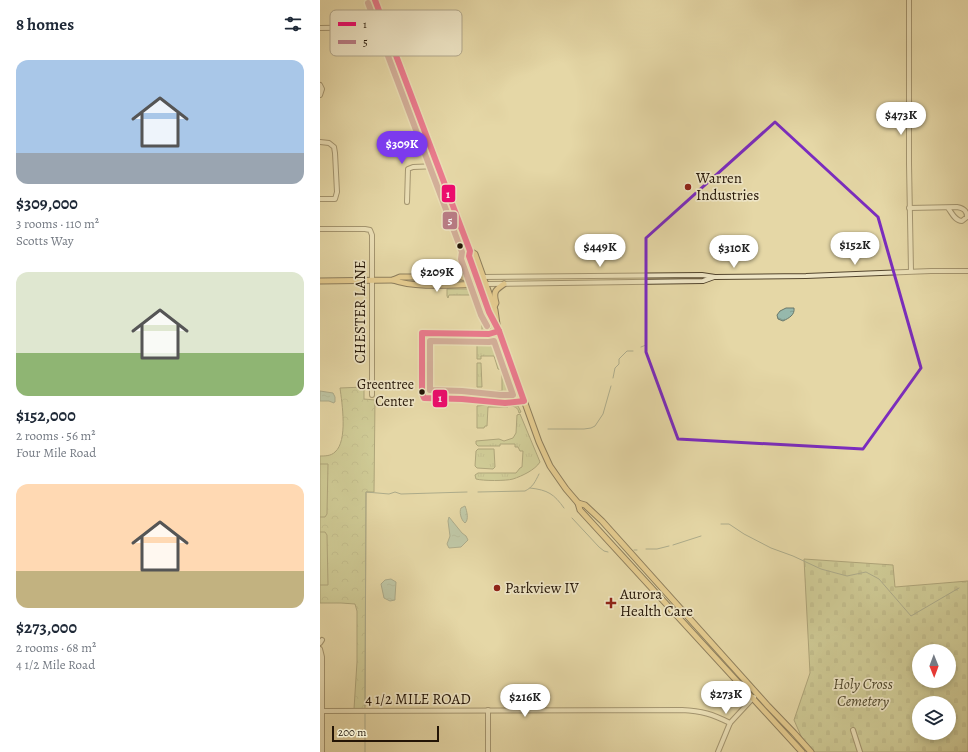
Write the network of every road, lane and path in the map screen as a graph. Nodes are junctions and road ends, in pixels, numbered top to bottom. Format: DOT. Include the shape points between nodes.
graph roads {
  1 [pos="375,0"];
  2 [pos="909,0"];
  3 [pos="379,10"];
  4 [pos="320,28"];
  5 [pos="330,28"];
  6 [pos="397,56"];
  7 [pos="320,85"];
  8 [pos="320,95"];
  9 [pos="320,142"];
  10 [pos="438,166"];
  11 [pos="320,199"];
  12 [pos="407,202"];
  13 [pos="909,208"];
  14 [pos="948,208"];
  15 [pos="320,229"];
  16 [pos="470,251"];
  17 [pos="472,264"];
  18 [pos="911,271"];
  19 [pos="968,271"];
  20 [pos="463,277"];
  21 [pos="477,277"];
  22 [pos="483,277"];
  23 [pos="715,277"];
  24 [pos="371,280"];
  25 [pos="393,280"];
  26 [pos="320,281"];
  27 [pos="479,284"];
  28 [pos="486,284"];
  29 [pos="504,284"];
  30 [pos="494,308"];
  31 [pos="498,331"];
  32 [pos="372,395"];
  33 [pos="578,503"];
  34 [pos="320,649"];
  35 [pos="757,694"];
  36 [pos="752,698"];
  37 [pos="488,710"];
  38 [pos="321,711"];
  39 [pos="730,723"];
  40 [pos="853,730"];
  41 [pos="322,752"];
  42 [pos="488,752"];
  43 [pos="718,752"];
  44 [pos="802,752"];
  45 [pos="811,752"];
  46 [pos="860,752"];
  1 -- 3 [label="main road"];
  2 -- 13 [label="street"];
  4 -- 5 [label="street"];
  6 -- 10 [label="main road"];
  7 -- 8 [label="street"];
  9 -- 11 [label="street" via="329,143 335,150 337,192 335,199"];
  10 -- 12 [label="street" via="408,169"];
  10 -- 16 [label="main road"];
  13 -- 14 [label="street"];
  13 -- 18 [label="street"];
  14 -- 14 [label="street" via="959,221 967,217 967,212 963,208"];
  15 -- 24 [label="street, CHESTER LANE" via="370,230"];
  16 -- 17 [label="main road"];
  16 -- 22 [label="main road" via="476,254"];
  17 -- 20 [label="main road" via="469,272"];
  17 -- 21 [label="main road"];
  18 -- 19 [label="street"];
  18 -- 23 [label="street"];
  20 -- 21 [label="main road"];
  20 -- 25 [label="main road" via="400,277"];
  21 -- 22 [label="main road"];
  21 -- 27 [label="main road"];
  22 -- 23 [label="street"];
  22 -- 28 [label="main road"];
  23 -- 29 [label="street" via="703,281"];
  24 -- 25 [label="main road"];
  24 -- 26 [label="main road"];
  24 -- 32 [label="street, CHESTER LANE"];
  25 -- 27 [label="main road" via="429,284"];
  27 -- 28 [label="main road"];
  27 -- 31 [label="main road"];
  28 -- 29 [label="street"];
  28 -- 30 [label="main road"];
  29 -- 30 [label="main road" via="495,292"];
  30 -- 31 [label="main road"];
  31 -- 33 [label="main road" via="544,454 558,478"];
  33 -- 35 [label="main road" via="586,505 602,521"];
  33 -- 36 [label="main road" via="580,510"];
  34 -- 38 [label="street"];
  35 -- 36 [label="street"];
  35 -- 45 [label="main road"];
  36 -- 39 [label="street"];
  36 -- 44 [label="main road"];
  37 -- 38 [label="street, 4 1/2 MILE ROAD"];
  37 -- 39 [label="street, 4 1/2 MILE ROAD" via="682,710 715,715"];
  37 -- 42 [label="street"];
  38 -- 41 [label="street"];
  39 -- 43 [label="street"];
  40 -- 46 [label="street"];
}
